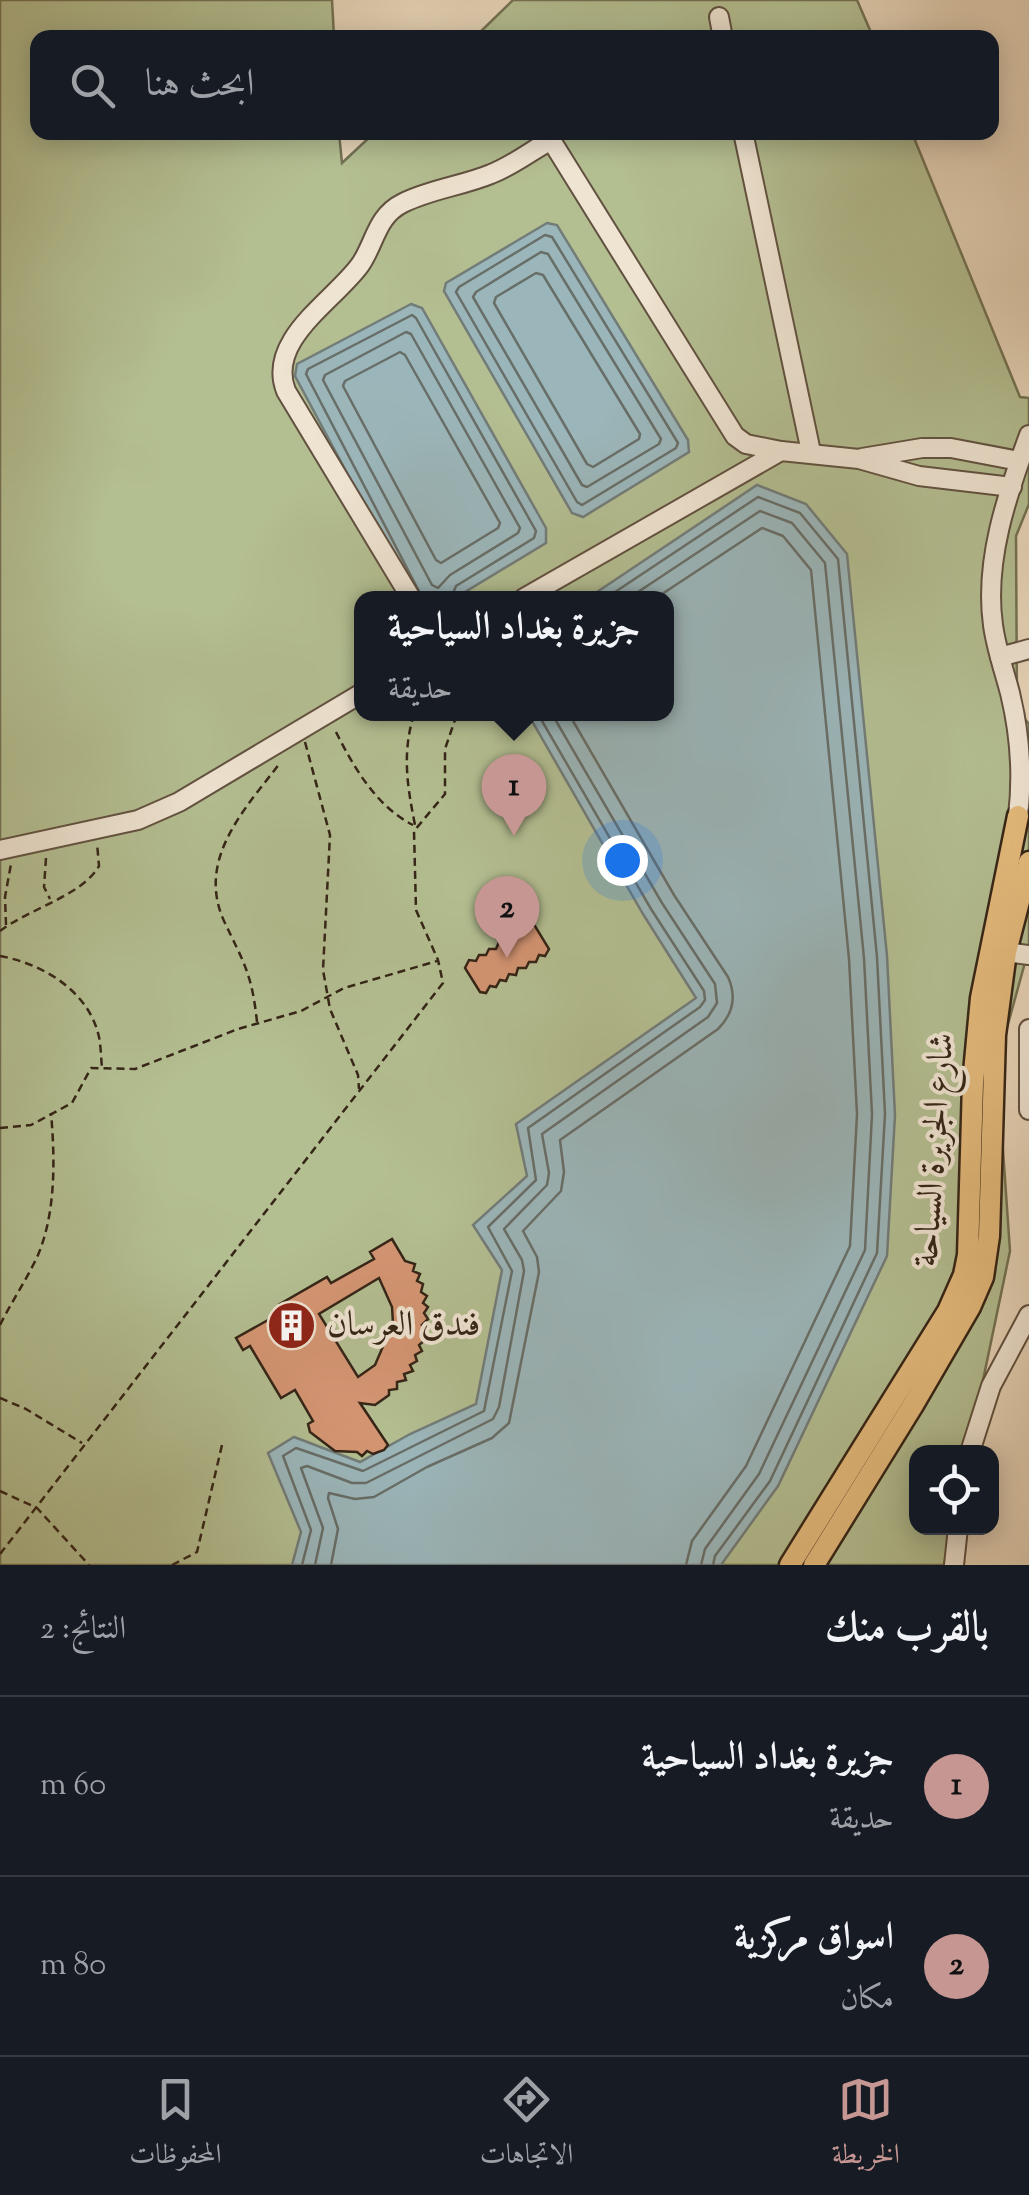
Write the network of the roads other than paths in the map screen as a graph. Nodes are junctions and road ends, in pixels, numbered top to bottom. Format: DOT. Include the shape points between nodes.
graph roads {
  1 [pos="719,17"];
  2 [pos="721,30"];
  3 [pos="543,140"];
  4 [pos="551,140"];
  5 [pos="745,140"];
  6 [pos="1029,436"];
  7 [pos="780,451"];
  8 [pos="810,452"];
  9 [pos="858,458"];
  10 [pos="1020,462"];
  11 [pos="1012,487"];
  12 [pos="406,591"];
  13 [pos="536,591"];
  14 [pos="1029,648"];
  15 [pos="1000,657"];
  16 [pos="354,697"];
  17 [pos="1022,809"];
  18 [pos="1029,836"];
  19 [pos="7,849"];
  20 [pos="1029,862"];
  21 [pos="1006,952"];
  22 [pos="1029,955"];
  23 [pos="1029,1030"];
  24 [pos="1029,1110"];
  25 [pos="1029,1315"];
  26 [pos="972,1445"];
  27 [pos="957,1535"];
  28 [pos="790,1565"];
  29 [pos="814,1565"];
  30 [pos="954,1565"];
  1 -- 2 [label="street"];
  3 -- 12 [label="street" via="493,174 400,204 381,221 362,263 297,333 285,358 286,391"];
  4 -- 7 [label="street" via="735,436"];
  5 -- 8 [label="street"];
  6 -- 10 [label="street, شارع الجزيرة السياحة"];
  7 -- 8 [label="street"];
  7 -- 13 [label="street"];
  8 -- 9 [label="street"];
  9 -- 10 [label="street" via="951,448"];
  9 -- 11 [label="street" via="919,476"];
  10 -- 11 [label="street, شارع الجزيرة السياحة"];
  11 -- 15 [label="street, شارع الجزيرة السياحة" via="992,573"];
  14 -- 15 [label="street"];
  15 -- 17 [label="street, شارع الجزيرة السياحة" via="1018,733"];
  16 -- 19 [label="street" via="179,802 138,820"];
  17 -- 18 [label="main road"];
  17 -- 28 [label="main road, شارع الجزيرة السياحة" via="980,998 964,1275"];
  20 -- 21 [label="main road, شارع الجزيرة السياحة"];
  21 -- 22 [label="street"];
  21 -- 29 [label="main road, شارع الجزيرة السياحة" via="995,1035 983,1278"];
  23 -- 24 [label="street"];
  25 -- 26 [label="street" via="992,1386"];
  27 -- 30 [label="street"];
}
